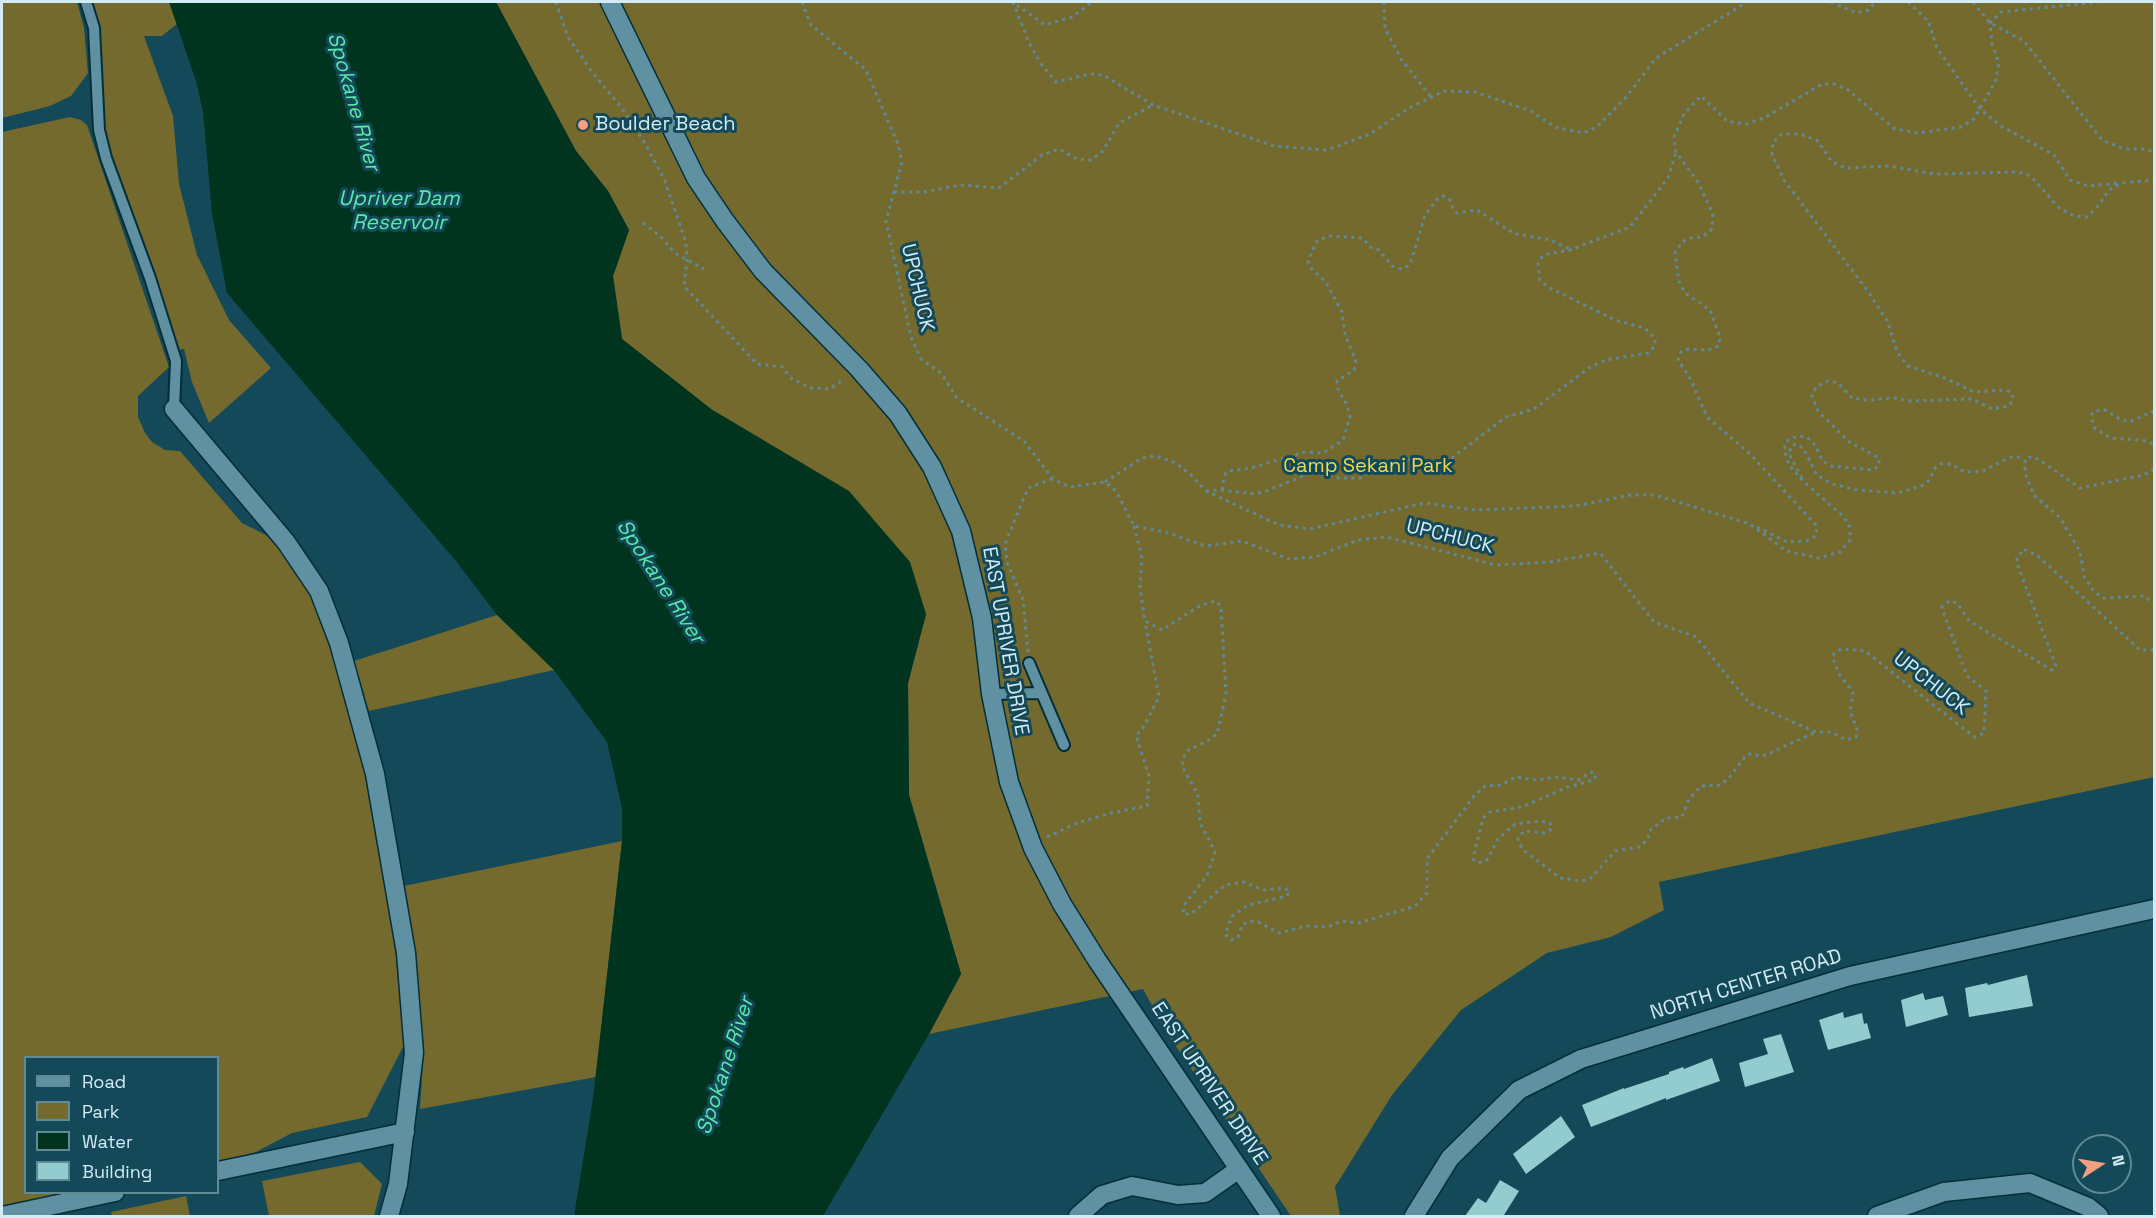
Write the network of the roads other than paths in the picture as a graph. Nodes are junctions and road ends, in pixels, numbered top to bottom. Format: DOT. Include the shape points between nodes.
graph roads {
  1 [pos="86,2"];
  2 [pos="610,2"];
  3 [pos="174,409"];
  4 [pos="1029,663"];
  5 [pos="1042,693"];
  6 [pos="991,694"];
  7 [pos="1064,746"];
  8 [pos="2154,909"];
  9 [pos="405,1132"];
  10 [pos="1239,1169"];
  11 [pos="219,1171"];
  12 [pos="106,1194"];
  13 [pos="2,1216"];
  14 [pos="389,1216"];
  15 [pos="1078,1216"];
  16 [pos="1271,1216"];
  17 [pos="1413,1216"];
  18 [pos="1878,1216"];
  19 [pos="2099,1216"];
  1 -- 3 [label="lane" via="94,28 99,130 176,361"];
  2 -- 6 [label="street, EAST UPRIVER DRIVE" via="696,177 725,221 763,271 898,414 932,467 961,531 982,618"];
  3 -- 9 [label="street" via="286,542 318,591 339,643 375,774 406,953 414,1053"];
  4 -- 5 [label="lane"];
  5 -- 6 [label="lane"];
  5 -- 7 [label="lane"];
  6 -- 10 [label="street, EAST UPRIVER DRIVE" via="1009,782 1033,848 1062,904"];
  8 -- 17 [label="street, NORTH CENTER ROAD" via="1850,975 1581,1059 1519,1090 1450,1158"];
  9 -- 11 [label="street"];
  9 -- 14 [label="street"];
  10 -- 15 [label="street" via="1205,1193 1178,1195 1132,1186 1102,1195"];
  10 -- 16 [label="street, EAST UPRIVER DRIVE"];
  12 -- 13 [label="street"];
  18 -- 19 [label="street" via="1944,1192 2030,1183 2088,1207"];
}
